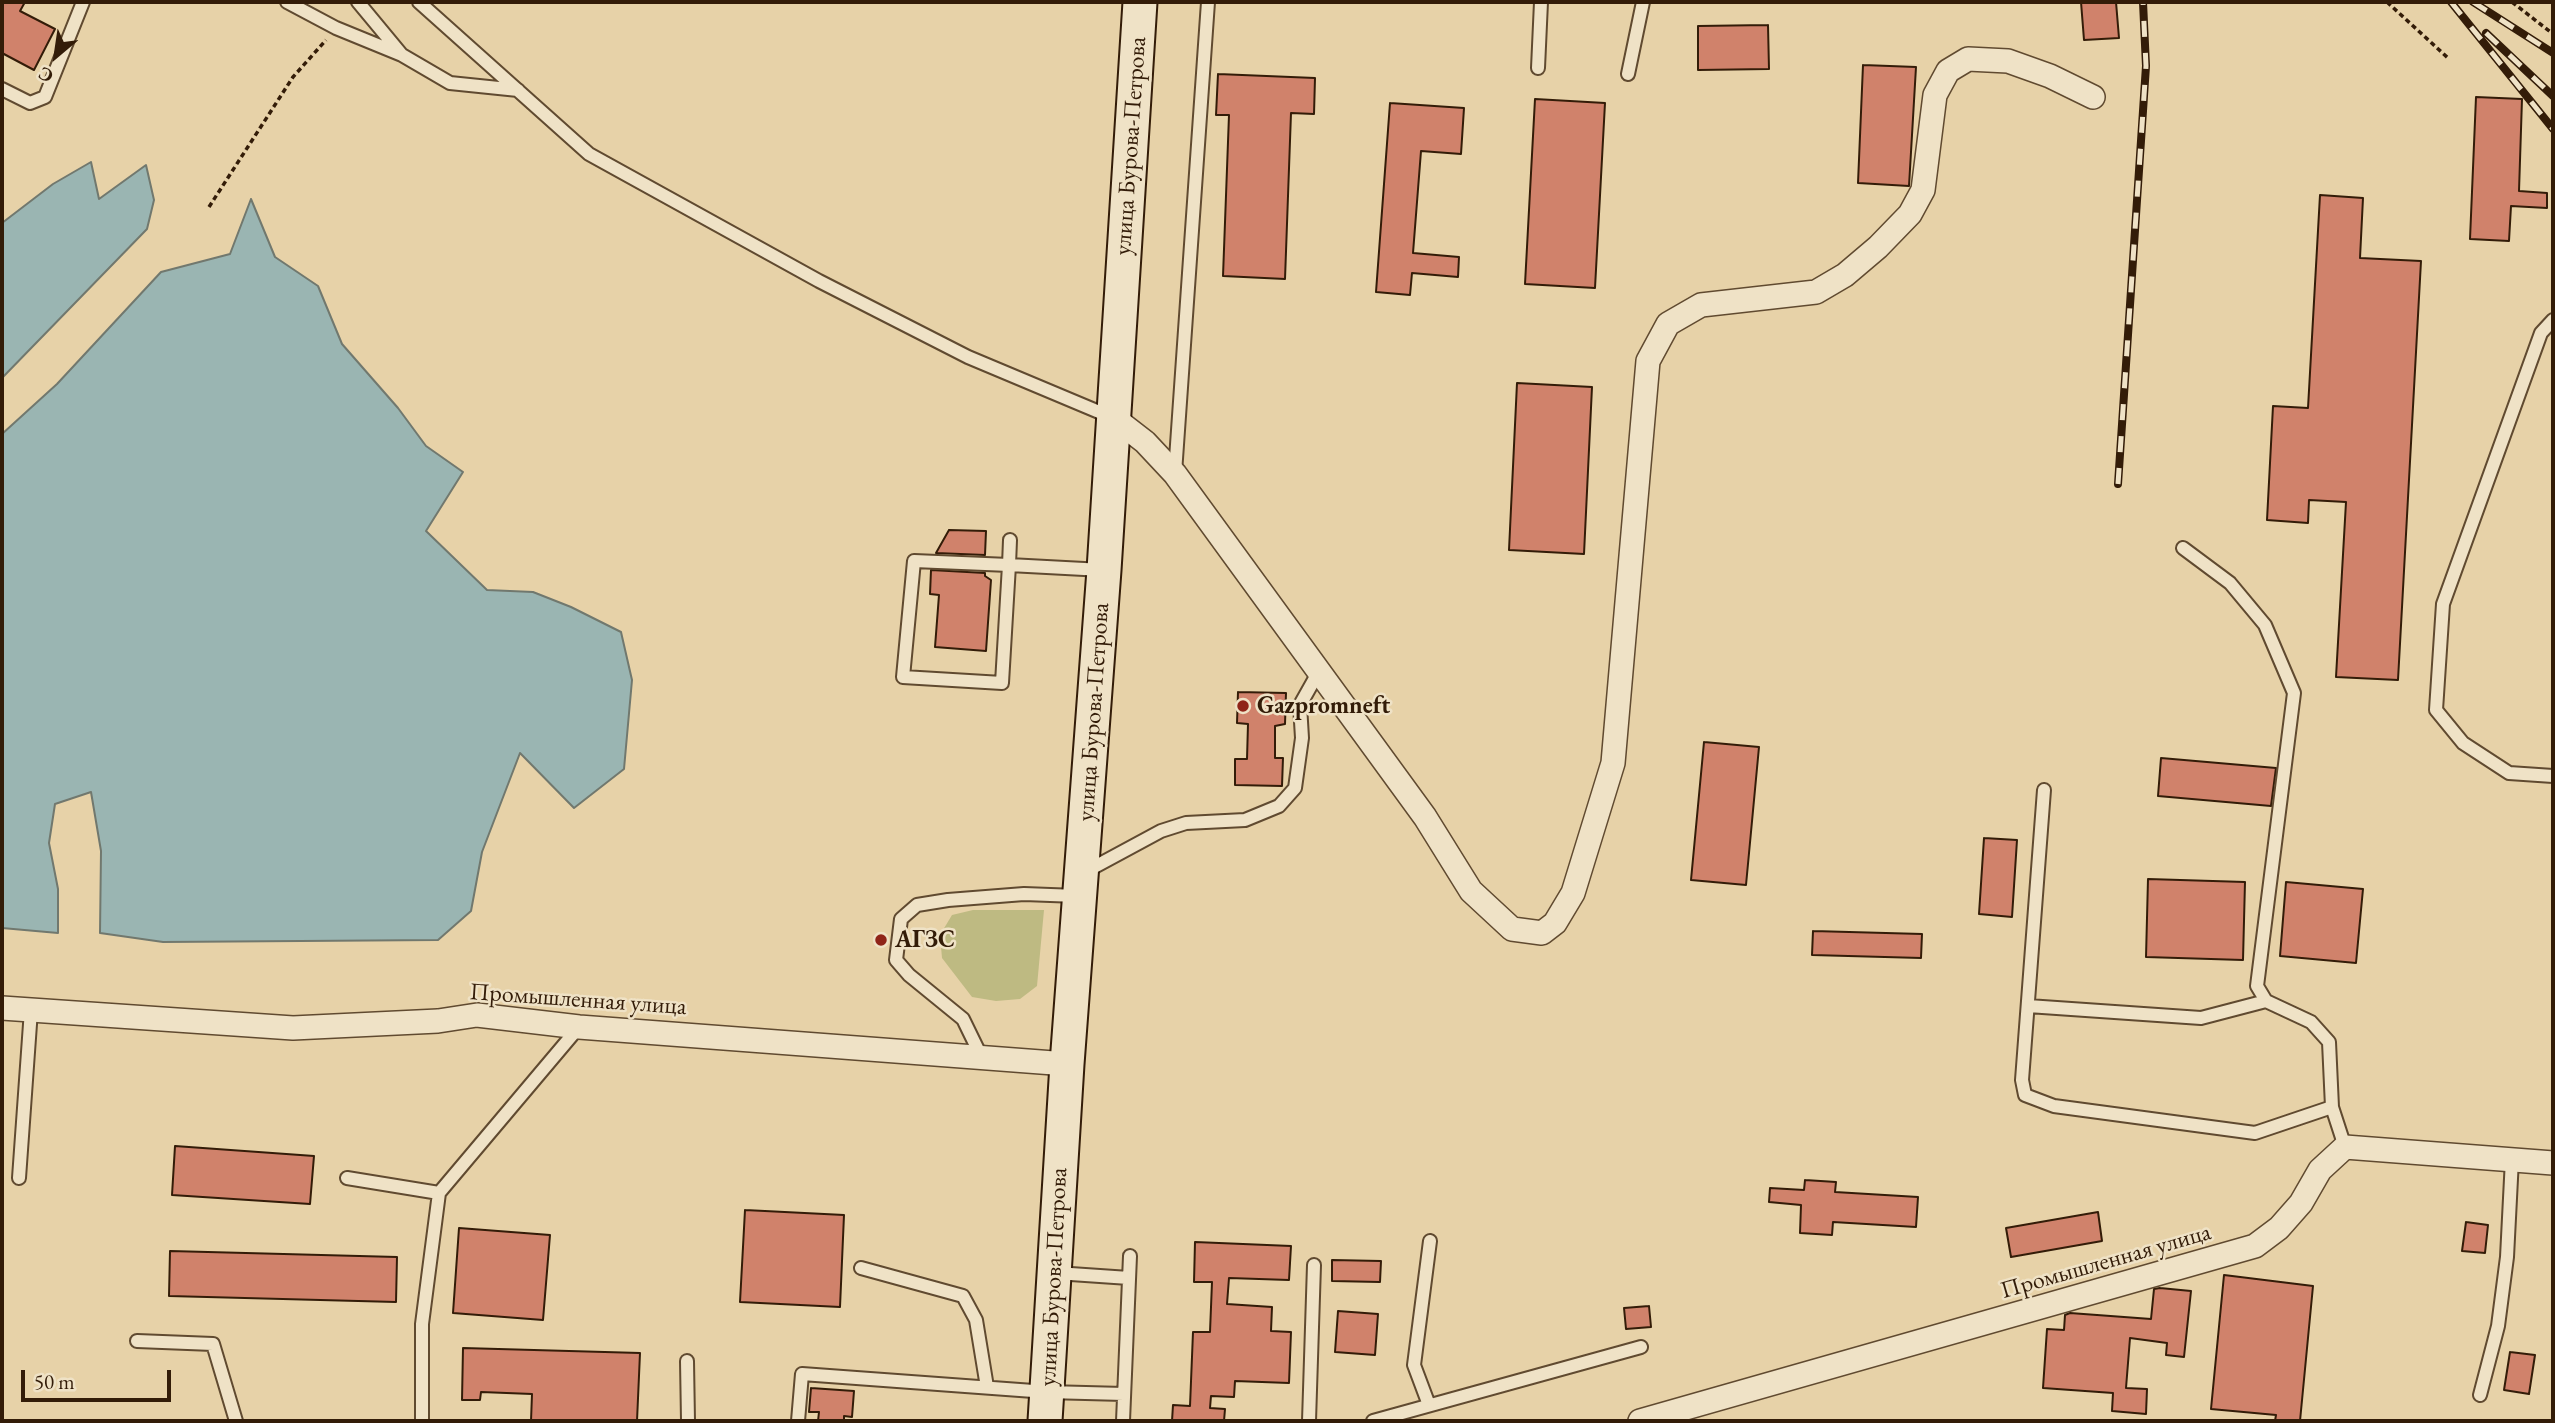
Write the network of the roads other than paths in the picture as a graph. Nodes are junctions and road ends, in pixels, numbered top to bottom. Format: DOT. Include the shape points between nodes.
graph roads {
  1 [pos="83,2"];
  2 [pos="287,2"];
  3 [pos="358,2"];
  4 [pos="419,2"];
  5 [pos="1140,2"];
  6 [pos="1208,2"];
  7 [pos="1541,2"];
  8 [pos="1643,2"];
  9 [pos="402,55"];
  10 [pos="1538,68"];
  11 [pos="1628,74"];
  12 [pos="2,89"];
  13 [pos="518,90"];
  14 [pos="2093,97"];
  15 [pos="2553,320"];
  16 [pos="1115,403"];
  17 [pos="1175,474"];
  18 [pos="1010,540"];
  19 [pos="2183,548"];
  20 [pos="1009,565"];
  21 [pos="1104,570"];
  22 [pos="1318,673"];
  23 [pos="2553,776"];
  24 [pos="2044,790"];
  25 [pos="1082,885"];
  26 [pos="2266,1001"];
  27 [pos="2028,1006"];
  28 [pos="2,1008"];
  29 [pos="31,1010"];
  30 [pos="579,1027"];
  31 [pos="981,1056"];
  32 [pos="1067,1064"];
  33 [pos="2332,1107"];
  34 [pos="2346,1147"];
  35 [pos="2512,1159"];
  36 [pos="2553,1163"];
  37 [pos="19,1178"];
  38 [pos="347,1178"];
  39 [pos="439,1193"];
  40 [pos="1430,1241"];
  41 [pos="1130,1256"];
  42 [pos="1314,1265"];
  43 [pos="861,1269"];
  44 [pos="1054,1273"];
  45 [pos="1129,1278"];
  46 [pos="137,1341"];
  47 [pos="1641,1347"];
  48 [pos="687,1361"];
  49 [pos="987,1387"];
  50 [pos="1124,1394"];
  51 [pos="2480,1395"];
  52 [pos="1429,1405"];
  53 [pos="1046,1406"];
  54 [pos="236,1421"];
  55 [pos="422,1421"];
  56 [pos="688,1421"];
  57 [pos="798,1421"];
  58 [pos="1123,1421"];
  59 [pos="1309,1421"];
  60 [pos="1373,1421"];
  61 [pos="1640,1421"];
  1 -- 12 [label="lane" via="44,97 30,103"];
  2 -- 9 [label="lane"];
  3 -- 9 [label="lane"];
  4 -- 13 [label="lane"];
  5 -- 16 [label="main road, улица Бурова-Петрова"];
  6 -- 17 [label="lane"];
  7 -- 10 [label="lane"];
  8 -- 11 [label="lane"];
  9 -- 13 [label="lane" via="450,83"];
  13 -- 16 [label="lane" via="589,154 819,281 968,357"];
  14 -- 22 [label="street" via="2008,61 1968,59 1948,71 1935,95 1923,190 1910,214 1878,247 1816,292 1701,305 1668,324 1648,360 1614,763 1573,893 1555,923 1542,933 1512,929 1471,891 1425,817"];
  15 -- 23 [label="lane" via="2541,333 2443,604 2435,710 2463,743 2509,774"];
  16 -- 17 [label="street"];
  16 -- 21 [label="main road, улица Бурова-Петрова"];
  17 -- 22 [label="street"];
  18 -- 20 [label="lane"];
  19 -- 26 [label="lane" via="2230,583 2265,625 2294,693 2257,986"];
  20 -- 20 [label="lane" via="914,561 903,677 1002,682"];
  20 -- 21 [label="lane"];
  21 -- 25 [label="main road, улица Бурова-Петрова"];
  22 -- 25 [label="lane" via="1300,705 1302,738 1295,788 1279,806 1245,820 1186,824 1161,831"];
  24 -- 27 [label="lane"];
  25 -- 31 [label="lane" via="917,905 901,919 896,960 963,1019"];
  25 -- 32 [label="main road, улица Бурова-Петрова"];
  26 -- 27 [label="lane" via="2201,1018"];
  26 -- 33 [label="lane" via="2311,1022 2329,1042"];
  27 -- 33 [label="lane" via="2022,1080 2025,1095 2054,1106 2255,1133"];
  28 -- 29 [label="street, Промышленная улица"];
  29 -- 30 [label="street, Промышленная улица" via="293,1028 477,1015"];
  29 -- 37 [label="lane"];
  30 -- 31 [label="street, Промышленная улица"];
  30 -- 39 [label="lane"];
  31 -- 32 [label="street, Промышленная улица"];
  32 -- 44 [label="main road, улица Бурова-Петрова"];
  33 -- 34 [label="lane"];
  34 -- 35 [label="street"];
  34 -- 61 [label="street, Промышленная улица" via="2320,1170 2301,1203 2279,1228 2255,1246"];
  35 -- 36 [label="street"];
  35 -- 51 [label="lane" via="2500,1312"];
  38 -- 39 [label="lane"];
  39 -- 55 [label="lane" via="422,1324"];
  40 -- 52 [label="lane" via="1414,1365"];
  41 -- 45 [label="lane"];
  42 -- 59 [label="lane"];
  43 -- 49 [label="lane" via="963,1296 976,1320"];
  44 -- 45 [label="lane"];
  44 -- 53 [label="main road, улица Бурова-Петрова"];
  45 -- 50 [label="lane"];
  46 -- 54 [label="lane" via="213,1344"];
  47 -- 52 [label="lane"];
  48 -- 56 [label="lane"];
  49 -- 53 [label="lane"];
  49 -- 57 [label="lane" via="802,1374"];
  50 -- 53 [label="lane"];
  50 -- 58 [label="lane"];
  52 -- 60 [label="lane"];
}
